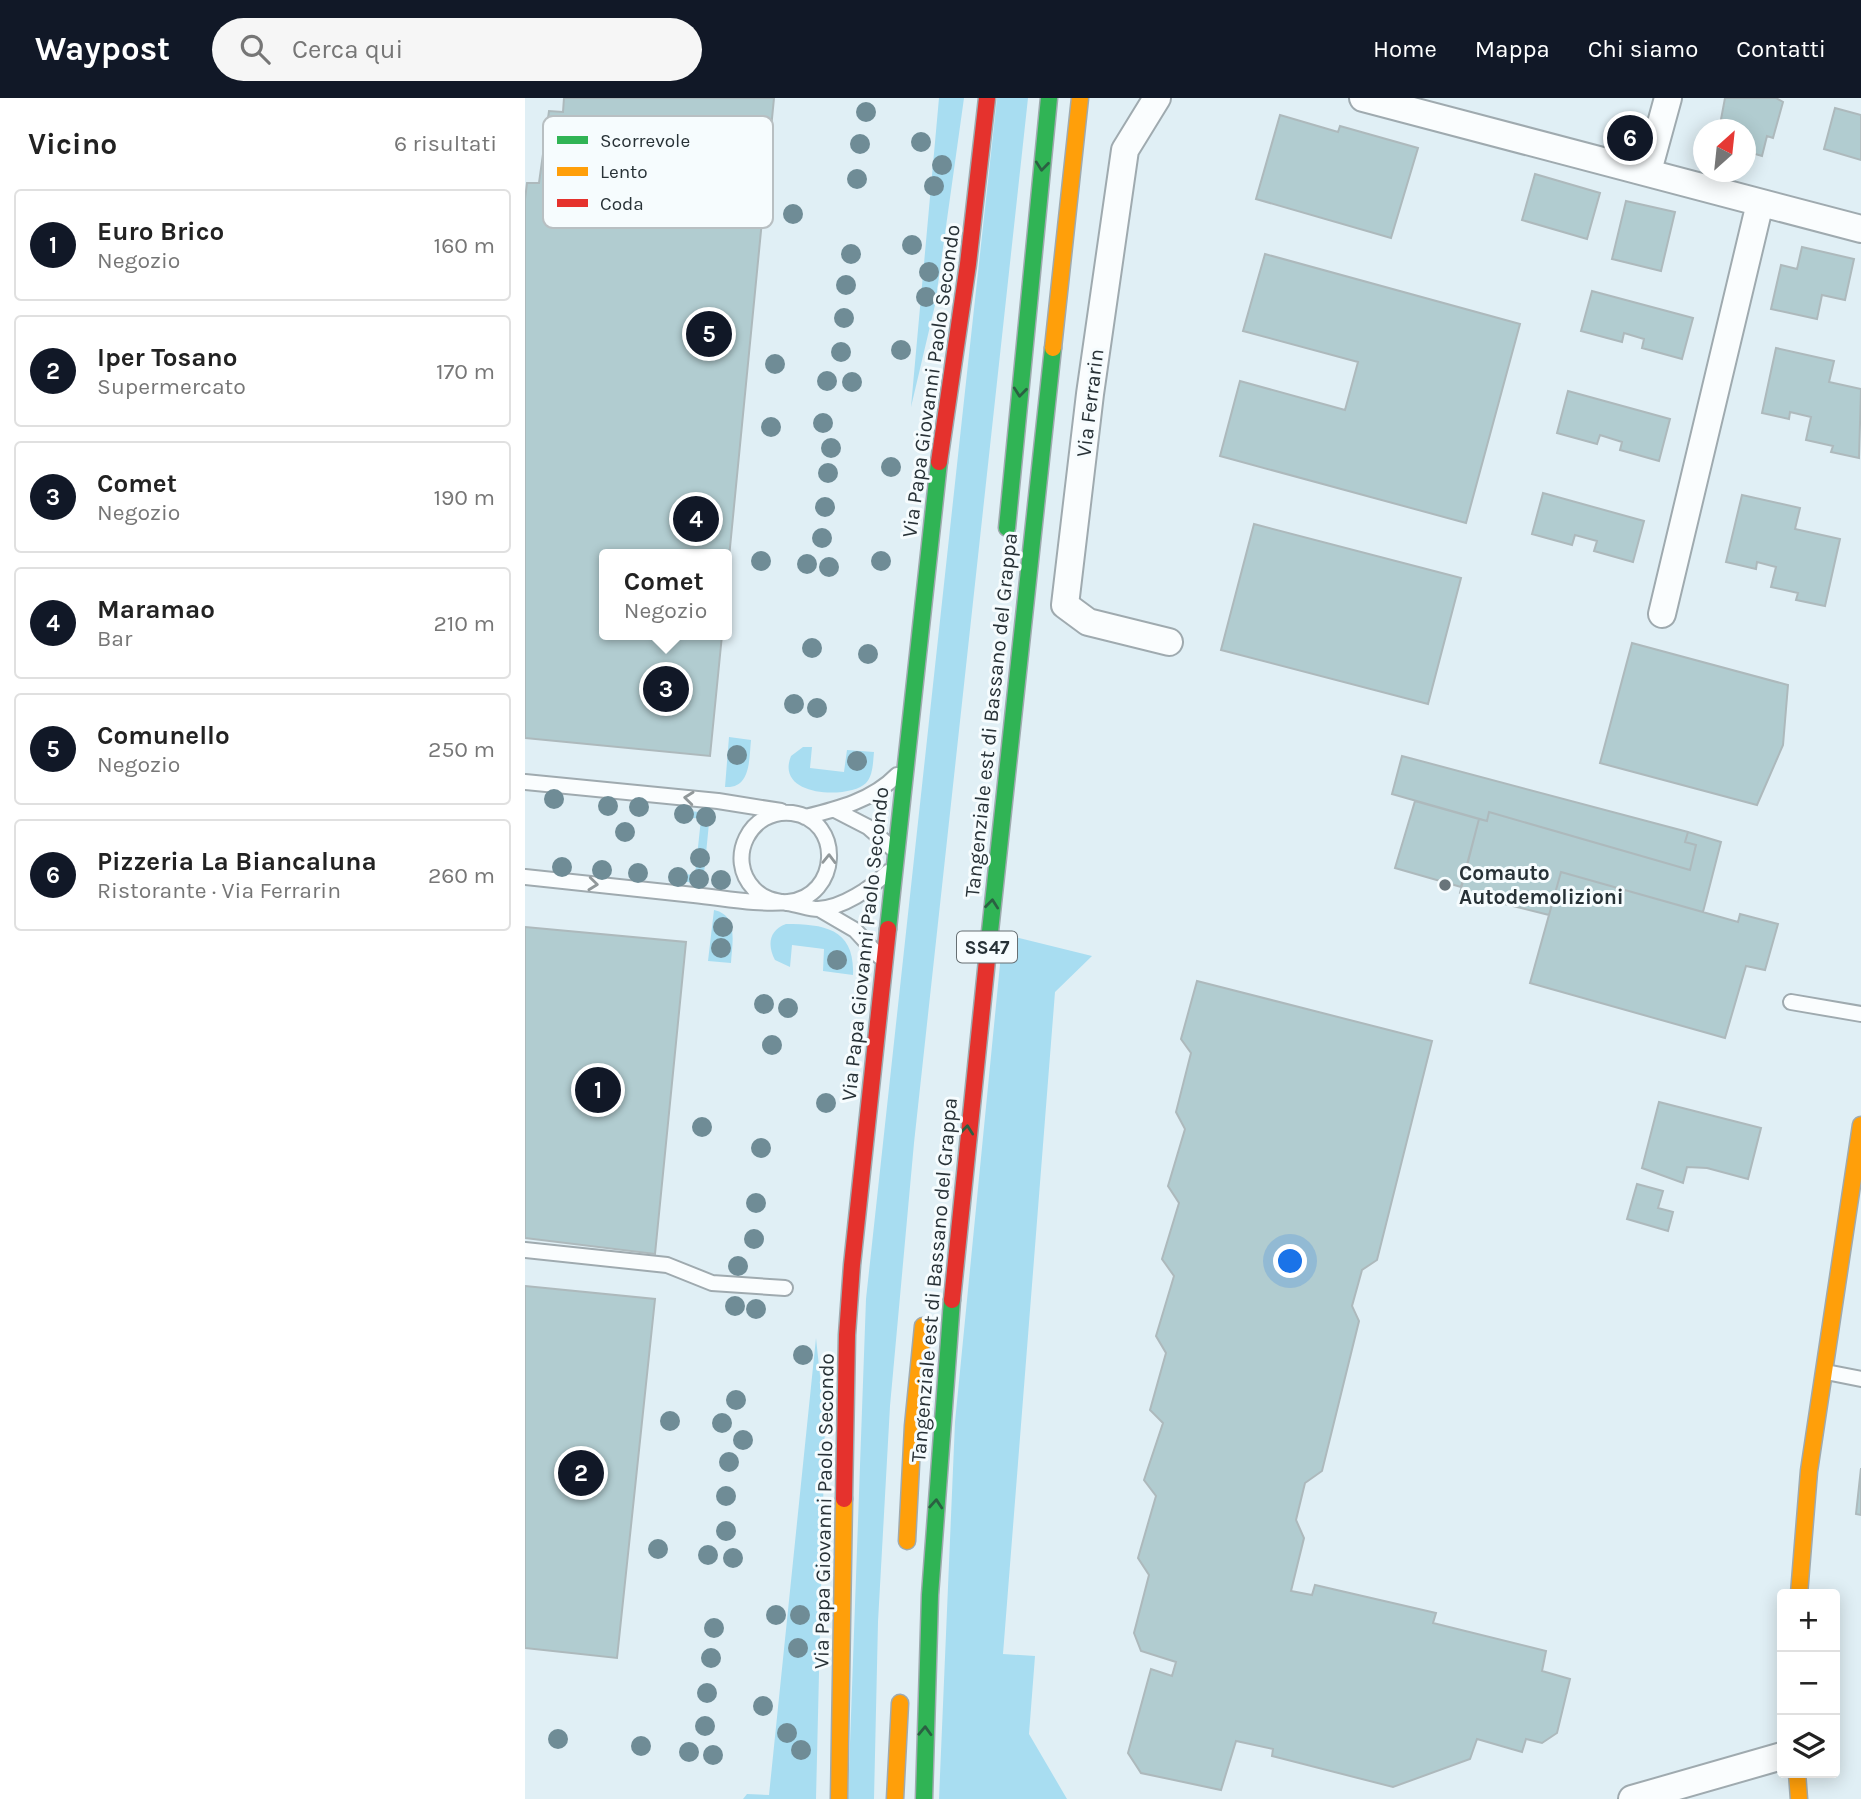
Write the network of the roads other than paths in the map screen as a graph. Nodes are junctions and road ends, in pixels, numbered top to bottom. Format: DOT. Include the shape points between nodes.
graph roads {
  1 [pos="987,98"];
  2 [pos="1049,98"];
  3 [pos="1080,98"];
  4 [pos="1157,98"];
  5 [pos="1363,98"];
  6 [pos="1668,98"];
  7 [pos="1648,171"];
  8 [pos="1761,203"];
  9 [pos="1861,229"];
  10 [pos="1005,541"];
  11 [pos="1662,614"];
  12 [pos="1169,642"];
  13 [pos="905,766"];
  14 [pos="525,782"];
  15 [pos="757,806"];
  16 [pos="835,810"];
  17 [pos="790,813"];
  18 [pos="805,817"];
  19 [pos="754,826"];
  20 [pos="896,857"];
  21 [pos="525,877"];
  22 [pos="746,879"];
  23 [pos="746,900"];
  24 [pos="787,903"];
  25 [pos="819,909"];
  26 [pos="885,962"];
  27 [pos="1791,1002"];
  28 [pos="1861,1014"];
  29 [pos="1861,1125"];
  30 [pos="525,1250"];
  31 [pos="785,1288"];
  32 [pos="925,1316"];
  33 [pos="1824,1372"];
  34 [pos="1861,1379"];
  35 [pos="906,1564"];
  36 [pos="1799,1589"];
  37 [pos="901,1689"];
  38 [pos="1777,1757"];
  39 [pos="1797,1778"];
  40 [pos="839,1799"];
  41 [pos="895,1799"];
  42 [pos="924,1799"];
  43 [pos="1632,1799"];
  44 [pos="1799,1799"];
  1 -- 13 [label="main road, Via Papa Giovanni Paolo Secondo"];
  2 -- 10 [label="main road, Tangenziale est di Bassano del Grappa, one-way"];
  42 -- 3 [label="main road, Tangenziale est di Bassano del Grappa / SS47, one-way" via="930,1595 955,1253"];
  4 -- 12 [label="street, Via Ferrarin" via="1125,150 1065,605 1089,622"];
  5 -- 7 [label="street"];
  6 -- 7 [label="street"];
  7 -- 8 [label="street"];
  8 -- 9 [label="street"];
  8 -- 11 [label="street"];
  13 -- 16 [label="lane" via="879,791"];
  13 -- 20 [label="main road, Via Papa Giovanni Paolo Secondo"];
  15 -- 14 [label="lane, one-way"];
  15 -- 17 [label="lane"];
  15 -- 19 [label="lane"];
  16 -- 18 [label="lane"];
  16 -- 20 [label="lane" via="867,827"];
  17 -- 18 [label="lane"];
  17 -- 19 [label="lane" via="765,818"];
  24 -- 18 [label="lane, one-way" via="815,892 830,867 826,838"];
  19 -- 22 [label="lane" via="741,850"];
  20 -- 25 [label="lane" via="879,881"];
  20 -- 26 [label="main road, Via Papa Giovanni Paolo Secondo"];
  21 -- 23 [label="lane, one-way"];
  22 -- 23 [label="lane"];
  22 -- 24 [label="lane" via="763,897"];
  23 -- 24 [label="lane"];
  24 -- 25 [label="lane"];
  25 -- 26 [label="lane" via="855,930"];
  26 -- 40 [label="main road, Via Papa Giovanni Paolo Secondo" via="847,1335"];
  27 -- 28 [label="lane"];
  29 -- 33 [label="main road"];
  30 -- 31 [label="lane" via="667,1265 712,1283"];
  32 -- 35 [label="main road, Tangenziale est di Bassano del Grappa" via="913,1426"];
  33 -- 34 [label="lane"];
  33 -- 36 [label="main road" via="1809,1471"];
  37 -- 41 [label="main road"];
  38 -- 43 [label="street"];
  39 -- 44 [label="main road"];
}
